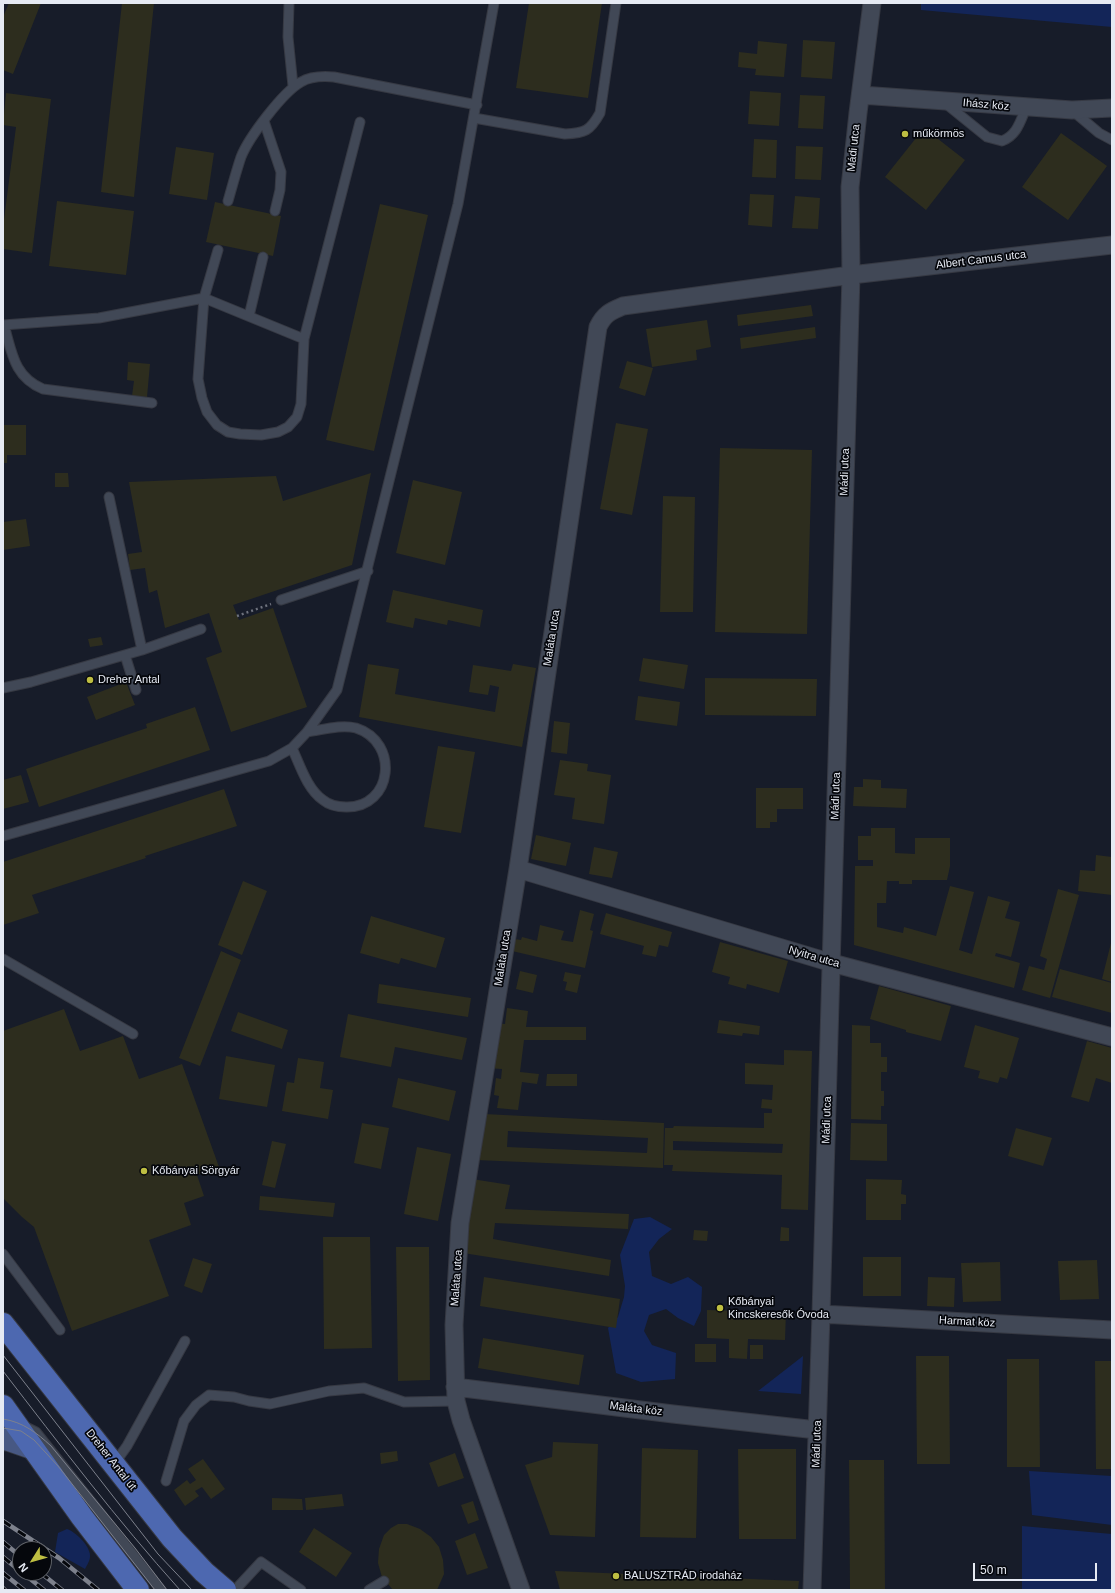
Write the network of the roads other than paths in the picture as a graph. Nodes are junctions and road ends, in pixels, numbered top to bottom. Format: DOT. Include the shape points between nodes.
graph roads {
  1 [pos="289,3"];
  2 [pos="494,3"];
  3 [pos="616,3"];
  4 [pos="872,3"];
  5 [pos="293,86"];
  6 [pos="861,95"];
  7 [pos="942,101"];
  8 [pos="477,105"];
  9 [pos="1026,108"];
  10 [pos="1112,108"];
  11 [pos="1072,110"];
  12 [pos="474,118"];
  13 [pos="264,121"];
  14 [pos="360,122"];
  15 [pos="1112,140"];
  16 [pos="228,202"];
  17 [pos="275,211"];
  18 [pos="1112,245"];
  19 [pos="218,250"];
  20 [pos="263,257"];
  21 [pos="851,276"];
  22 [pos="204,298"];
  23 [pos="249,316"];
  24 [pos="602,319"];
  25 [pos="4,325"];
  26 [pos="304,339"];
  27 [pos="152,403"];
  28 [pos="109,497"];
  29 [pos="368,571"];
  30 [pos="281,600"];
  31 [pos="201,629"];
  32 [pos="142,650"];
  33 [pos="125,655"];
  34 [pos="3,688"];
  35 [pos="136,690"];
  36 [pos="307,732"];
  37 [pos="292,748"];
  38 [pos="3,836"];
  39 [pos="518,869"];
  40 [pos="3,959"];
  41 [pos="832,963"];
  42 [pos="133,1034"];
  43 [pos="1112,1037"];
  44 [pos="3,1254"];
  45 [pos="821,1314"];
  46 [pos="3,1324"];
  47 [pos="60,1330"];
  48 [pos="1112,1330"];
  49 [pos="185,1341"];
  50 [pos="455,1394"];
  51 [pos="6,1415"];
  52 [pos="817,1430"];
  53 [pos="3,1440"];
  54 [pos="32,1448"];
  55 [pos="54,1456"];
  56 [pos="114,1464"];
  57 [pos="166,1482"];
  58 [pos="384,1581"];
  59 [pos="138,1590"];
  60 [pos="161,1590"];
  61 [pos="225,1590"];
  62 [pos="235,1590"];
  63 [pos="301,1590"];
  64 [pos="369,1590"];
  65 [pos="521,1590"];
  66 [pos="812,1590"];
  1 -- 5 [label="lane" via="288,37"];
  2 -- 8 [label="lane"];
  3 -- 12 [label="lane" via="600,112 595,123 587,131 580,134 565,134"];
  4 -- 6 [label="street, Mádi utca"];
  5 -- 8 [label="lane" via="312,78 334,76"];
  5 -- 13 [label="lane"];
  6 -- 7 [label="street, Ihász köz"];
  6 -- 21 [label="street, Mádi utca" via="850,187"];
  7 -- 9 [label="street, Ihász köz"];
  7 -- 9 [label="lane" via="987,137 1002,141 1017,130"];
  8 -- 12 [label="lane"];
  9 -- 11 [label="street, Ihász köz"];
  10 -- 11 [label="street, Ihász köz"];
  11 -- 15 [label="lane" via="1099,133"];
  12 -- 29 [label="lane" via="456,212"];
  13 -- 16 [label="lane" via="241,156"];
  13 -- 17 [label="lane" via="281,172"];
  14 -- 26 [label="lane"];
  18 -- 21 [label="street, Albert Camus utca"];
  19 -- 22 [label="lane"];
  20 -- 23 [label="lane"];
  21 -- 24 [label="street, Albert Camus utca" via="623,306 609,311"];
  21 -- 41 [label="street, Mádi utca"];
  22 -- 23 [label="lane"];
  22 -- 25 [label="lane" via="99,318"];
  22 -- 26 [label="lane" via="198,379 207,412 217,425 228,432 261,435 278,432 288,427 297,417 301,404"];
  23 -- 26 [label="lane"];
  24 -- 39 [label="street, Maláta utca" via="598,327"];
  25 -- 27 [label="lane" via="14,360 33,385 43,389"];
  28 -- 32 [label="lane"];
  29 -- 30 [label="lane"];
  29 -- 36 [label="lane" via="337,690"];
  31 -- 32 [label="lane"];
  32 -- 33 [label="lane"];
  33 -- 34 [label="lane"];
  33 -- 35 [label="lane"];
  36 -- 37 [label="lane"];
  36 -- 37 [label="lane" via="355,728 369,734 380,746 386,760 385,776 379,791 368,802 353,807 337,807 323,801 312,789"];
  37 -- 38 [label="lane" via="270,761"];
  39 -- 41 [label="street, Nyitra utca"];
  39 -- 50 [label="street, Maláta utca" via="460,1223 455,1308"];
  40 -- 42 [label="lane"];
  41 -- 43 [label="street, Nyitra utca"];
  41 -- 45 [label="street, Mádi utca"];
  44 -- 47 [label="lane"];
  45 -- 48 [label="street, Harmat köz"];
  45 -- 52 [label="street, Mádi utca"];
  46 -- 56 [label="main road, Dreher Antal út"];
  49 -- 56 [label="lane" via="127,1446"];
  50 -- 52 [label="street, Maláta köz"];
  50 -- 57 [label="lane" via="404,1402 364,1388 329,1391 270,1404 209,1394 184,1420"];
  50 -- 65 [label="street, Maláta utca" via="461,1420"];
  51 -- 54 [label="main road"];
  51 -- 55 [label="lane" via="36,1432"];
  52 -- 66 [label="street, Mádi utca"];
  53 -- 54 [label="main road"];
  54 -- 55 [label="lane"];
  54 -- 59 [label="main road"];
  55 -- 60 [label="lane"];
  56 -- 61 [label="main road, Dreher Antal út" via="172,1538"];
  58 -- 64 [label="lane"];
  62 -- 63 [label="lane" via="261,1562"];
}
